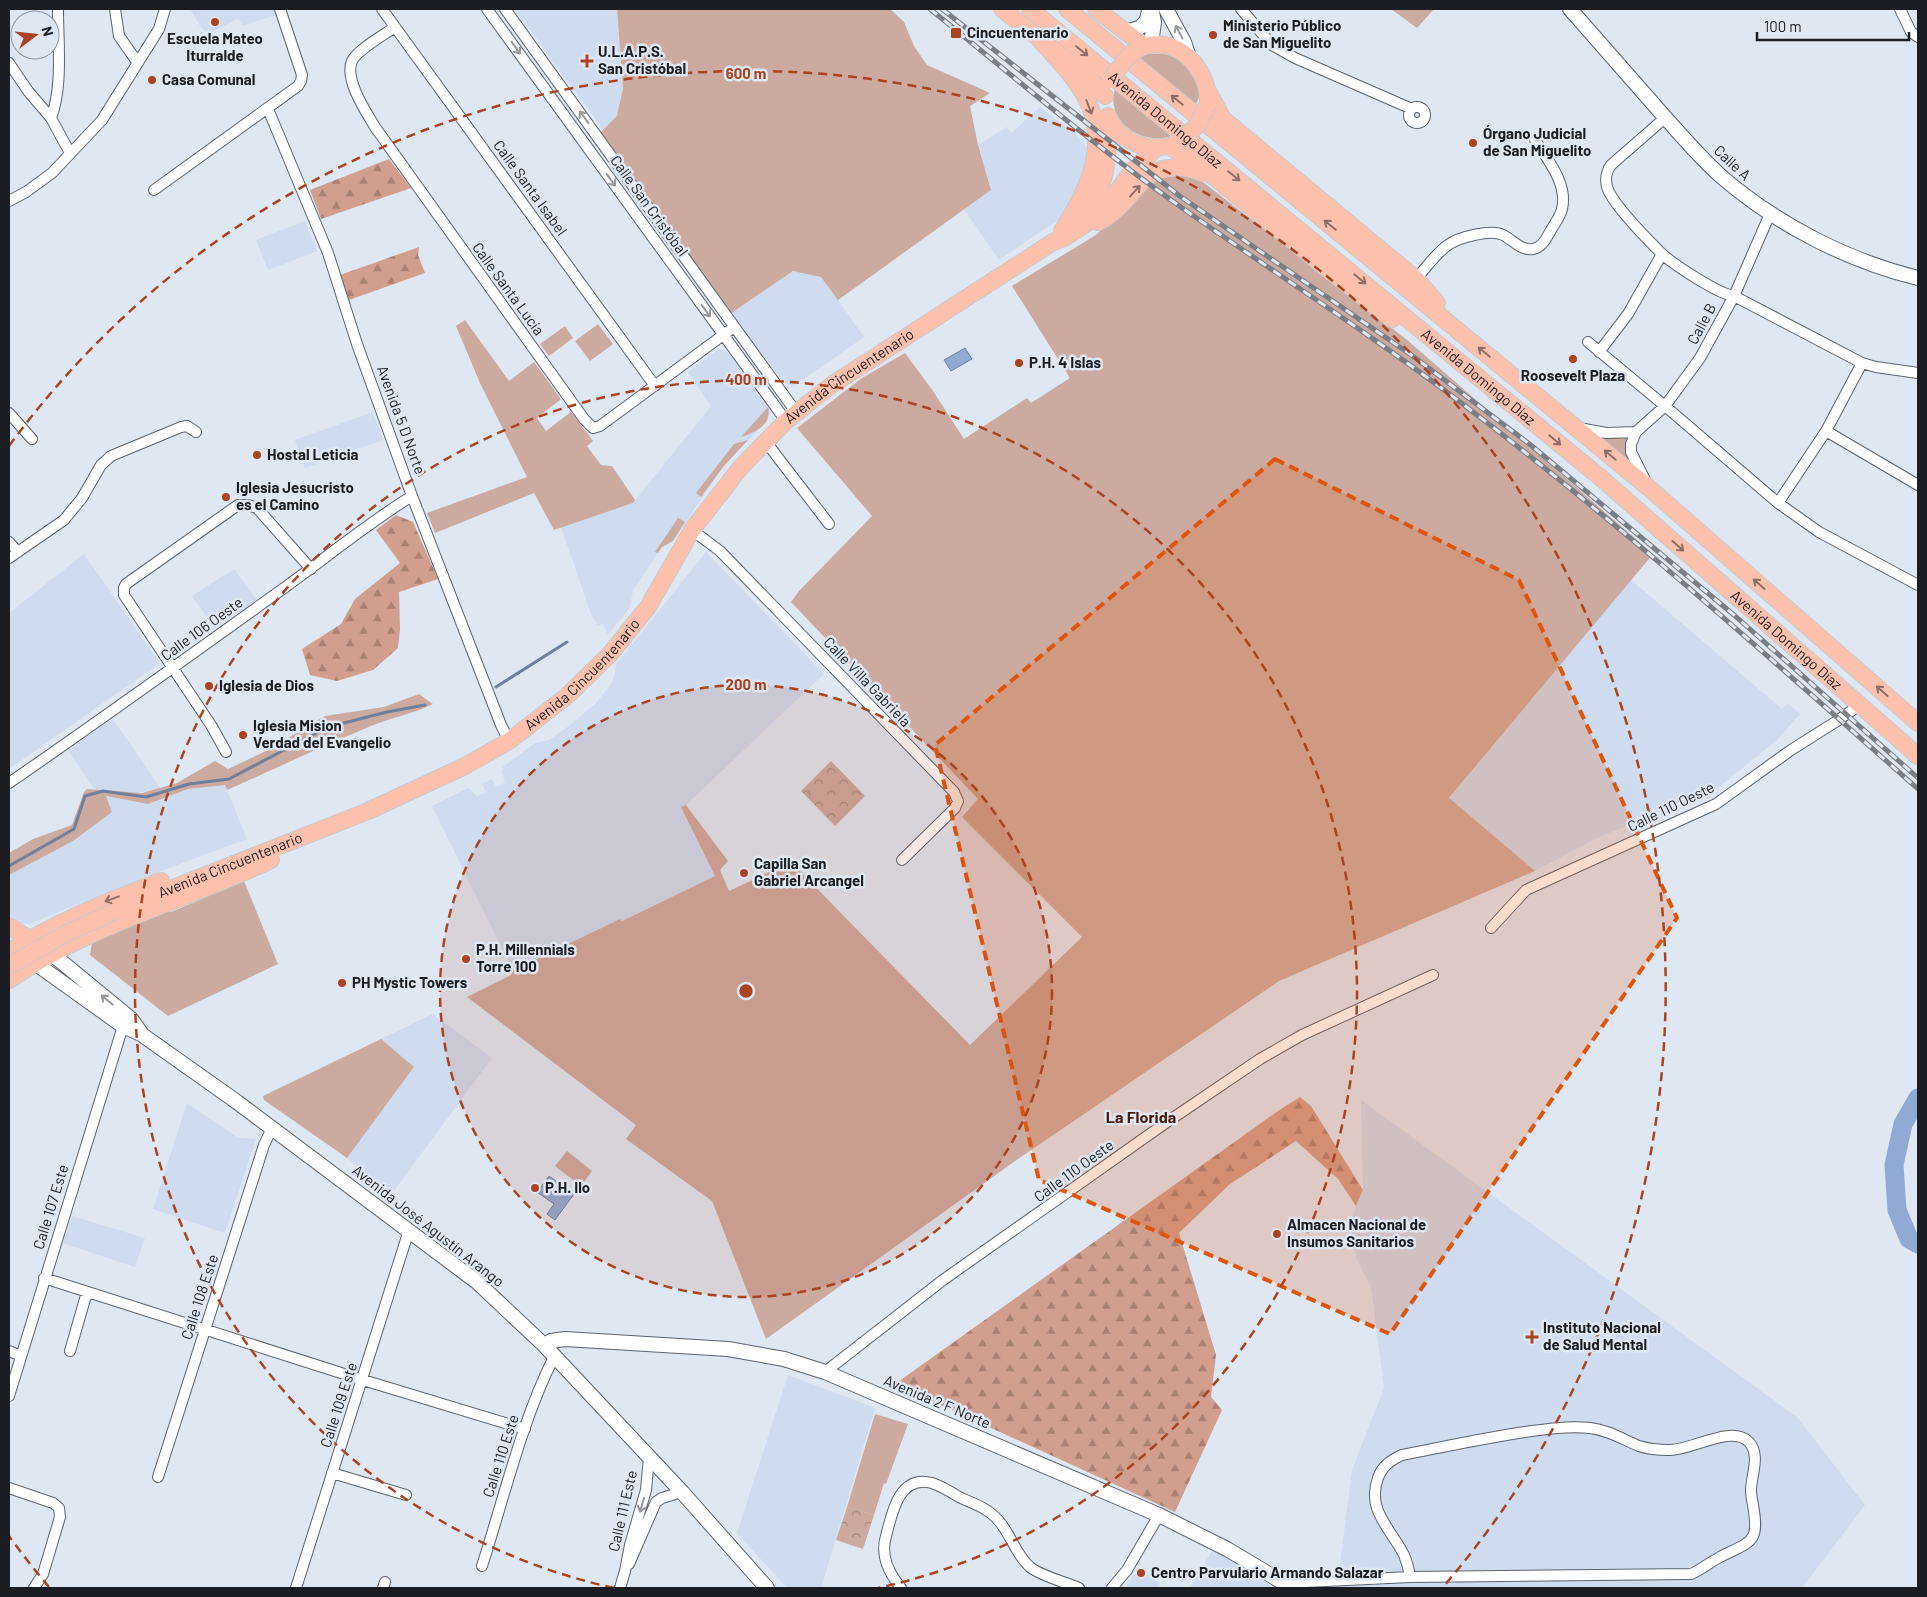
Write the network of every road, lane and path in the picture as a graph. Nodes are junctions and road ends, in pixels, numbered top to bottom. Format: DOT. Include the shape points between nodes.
graph roads {
  1 [pos="58,9"];
  2 [pos="115,9"];
  3 [pos="165,9"];
  4 [pos="280,9"];
  5 [pos="382,9"];
  6 [pos="487,9"];
  7 [pos="505,9"];
  8 [pos="1002,9"];
  9 [pos="1030,9"];
  10 [pos="1067,9"];
  11 [pos="1096,9"];
  12 [pos="1150,9"];
  13 [pos="1166,9"];
  14 [pos="1241,9"];
  15 [pos="1570,9"];
  16 [pos="1900,9"];
  17 [pos="395,26"];
  18 [pos="1125,31"];
  19 [pos="1918,37"];
  20 [pos="1040,40"];
  21 [pos="1144,46"];
  22 [pos="1189,57"];
  23 [pos="9,63"];
  24 [pos="138,63"];
  25 [pos="1104,96"];
  26 [pos="1208,98"];
  27 [pos="268,109"];
  28 [pos="1412,109"];
  29 [pos="1666,117"];
  30 [pos="51,118"];
  31 [pos="1109,119"];
  32 [pos="1535,140"];
  33 [pos="1167,145"];
  34 [pos="70,153"];
  35 [pos="1220,182"];
  36 [pos="154,190"];
  37 [pos="9,201"];
  38 [pos="1770,214"];
  39 [pos="1061,237"];
  40 [pos="1662,254"];
  41 [pos="1918,278"];
  42 [pos="1416,279"];
  43 [pos="1734,296"];
  44 [pos="734,327"];
  45 [pos="723,334"];
  46 [pos="1462,334"];
  47 [pos="1588,342"];
  48 [pos="1599,352"];
  49 [pos="1862,363"];
  50 [pos="1918,373"];
  51 [pos="655,386"];
  52 [pos="1491,386"];
  53 [pos="1665,406"];
  54 [pos="9,413"];
  55 [pos="791,417"];
  56 [pos="1576,428"];
  57 [pos="1826,431"];
  58 [pos="196,432"];
  59 [pos="1636,432"];
  60 [pos="32,439"];
  61 [pos="766,442"];
  62 [pos="1918,485"];
  63 [pos="1649,488"];
  64 [pos="412,496"];
  65 [pos="1778,503"];
  66 [pos="829,524"];
  67 [pos="692,530"];
  68 [pos="9,542"];
  69 [pos="13,555"];
  70 [pos="311,569"];
  71 [pos="1918,585"];
  72 [pos="173,668"];
  73 [pos="1860,704"];
  74 [pos="1918,723"];
  75 [pos="509,741"];
  76 [pos="226,752"];
  77 [pos="1918,756"];
  78 [pos="9,784"];
  79 [pos="324,828"];
  80 [pos="902,860"];
  81 [pos="9,926"];
  82 [pos="1491,928"];
  83 [pos="29,939"];
  84 [pos="10,949"];
  85 [pos="52,954"];
  86 [pos="35,964"];
  87 [pos="9,966"];
  88 [pos="1434,975"];
  89 [pos="9,980"];
  90 [pos="123,1026"];
  91 [pos="141,1034"];
  92 [pos="272,1128"];
  93 [pos="409,1230"];
  94 [pos="44,1278"];
  95 [pos="87,1292"];
  96 [pos="206,1329"];
  97 [pos="544,1345"];
  98 [pos="9,1351"];
  99 [pos="70,1351"];
  100 [pos="21,1356"];
  101 [pos="554,1356"];
  102 [pos="825,1372"];
  103 [pos="363,1380"];
  104 [pos="9,1396"];
  105 [pos="525,1429"];
  106 [pos="649,1457"];
  107 [pos="332,1473"];
  108 [pos="158,1477"];
  109 [pos="9,1488"];
  110 [pos="682,1492"];
  111 [pos="406,1495"];
  112 [pos="1159,1515"];
  113 [pos="482,1566"];
  114 [pos="625,1571"];
  115 [pos="1410,1578"];
  116 [pos="34,1588"];
  117 [pos="296,1588"];
  118 [pos="620,1588"];
  119 [pos="766,1588"];
  120 [pos="901,1588"];
  121 [pos="1079,1588"];
  122 [pos="1112,1588"];
  123 [pos="1291,1588"];
  1 -- 30 [label="street" via="58,87"];
  2 -- 24 [label="street" via="119,36"];
  3 -- 24 [label="street" via="159,28"];
  4 -- 27 [label="street" via="302,75 298,86"];
  5 -- 17 [label="street, Calle Santa Isabel"];
  6 -- 45 [label="street, Calle San Cristóbal, one-way"];
  44 -- 7 [label="street, Calle San Cristóbal, one-way"];
  8 -- 20 [label="main road"];
  9 -- 52 [label="main road, Avenida Domingo Díaz, one-way"];
  46 -- 10 [label="main road, Avenida Domingo Díaz, one-way"];
  11 -- 18 [label="main road"];
  12 -- 18 [label="street" via="1143,26"];
  12 -- 21 [label="street" via="1154,22"];
  22 -- 13 [label="street, one-way"];
  14 -- 28 [label="street" via="1272,45"];
  15 -- 29 [label="street, Calle A"];
  16 -- 19 [label="street"];
  17 -- 51 [label="street, Calle Santa Isabel"];
  17 -- 51 [label="street, Calle Santa Lucía" via="352,62 352,81 361,104 572,404 593,428"];
  18 -- 21 [label="main road"];
  20 -- 25 [label="main road" via="1089,78"];
  20 -- 39 [label="main road, one-way" via="1083,93 1095,130 1094,166 1089,182"];
  21 -- 22 [label="main road" via="1168,47"];
  21 -- 25 [label="main road, bridge" via="1126,58 1110,80"];
  22 -- 26 [label="main road" via="1204,77"];
  23 -- 30 [label="street"];
  24 -- 34 [label="street" via="102,120"];
  25 -- 31 [label="main road"];
  26 -- 33 [label="main road, bridge" via="1197,126"];
  26 -- 42 [label="main road" via="1223,119"];
  27 -- 36 [label="street"];
  27 -- 64 [label="street, Avenida 5 D Norte" via="328,253"];
  29 -- 38 [label="street, Calle A" via="1722,177"];
  29 -- 40 [label="street" via="1606,171 1606,185 1612,199"];
  30 -- 34 [label="street"];
  31 -- 33 [label="main road" via="1118,131 1142,146"];
  31 -- 39 [label="main road, Avenida Cincuentenario" via="1108,156 1100,192 1088,210"];
  32 -- 42 [label="street" via="1559,179 1562,194 1562,210 1541,245 1528,250 1500,234 1482,234 1447,246"];
  33 -- 35 [label="main road"];
  33 -- 39 [label="main road, Avenida Cincuentenario" via="1132,171 1098,212"];
  34 -- 37 [label="street" via="52,173"];
  39 -- 35 [label="main road, one-way" via="1106,218 1148,176 1166,169 1183,167"];
  35 -- 52 [label="main road" via="1437,354"];
  38 -- 41 [label="street, Calle A" via="1839,250"];
  38 -- 43 [label="street, Calle B"];
  39 -- 55 [label="main road, Avenida Cincuentenario" via="884,349"];
  40 -- 43 [label="street" via="1720,292"];
  40 -- 48 [label="street" via="1628,314"];
  42 -- 46 [label="main road"];
  43 -- 49 [label="street"];
  43 -- 53 [label="street, Calle B" via="1700,358"];
  44 -- 45 [label="street, Calle Santa Lucía"];
  44 -- 55 [label="street, Calle San Cristóbal"];
  45 -- 51 [label="street, Calle Santa Lucía"];
  45 -- 55 [label="street, Calle San Cristóbal"];
  56 -- 46 [label="main road, Avenida Domingo Díaz, one-way"];
  47 -- 48 [label="street"];
  48 -- 53 [label="street"];
  49 -- 50 [label="street"];
  49 -- 57 [label="street"];
  52 -- 73 [label="main road, Avenida Domingo Díaz, one-way"];
  53 -- 59 [label="street, Calle B"];
  53 -- 65 [label="street"];
  54 -- 60 [label="street"];
  55 -- 61 [label="main road, Avenida Cincuentenario"];
  56 -- 59 [label="street" via="1606,433"];
  63 -- 56 [label="main road, Avenida Domingo Díaz, one-way"];
  57 -- 62 [label="street"];
  57 -- 65 [label="street"];
  58 -- 69 [label="street" via="187,426 181,427 111,456 101,465 64,520"];
  59 -- 63 [label="street" via="1631,452"];
  61 -- 66 [label="street"];
  61 -- 67 [label="main road, Avenida Cincuentenario" via="740,467"];
  74 -- 63 [label="main road, Avenida Domingo Díaz, one-way"];
  64 -- 70 [label="street, Calle 106 Oeste" via="391,508"];
  64 -- 75 [label="street, Avenida 5 D Norte"];
  65 -- 71 [label="street" via="1819,532"];
  67 -- 75 [label="main road, Avenida Cincuentenario" via="648,607 610,654 567,696"];
  67 -- 80 [label="street, Calle Villa Gabriela" via="720,551 954,792 958,801 955,808"];
  68 -- 69 [label="street"];
  70 -- 72 [label="street, Calle 106 Oeste"];
  70 -- 72 [label="street" via="258,508 238,505 126,584 124,595"];
  72 -- 76 [label="street"];
  72 -- 78 [label="street, Calle 106 Oeste"];
  73 -- 77 [label="main road, Avenida Domingo Díaz"];
  73 -- 82 [label="street, Calle 110 Oeste" via="1716,804 1526,890"];
  75 -- 79 [label="main road, Avenida Cincuentenario" via="411,792"];
  79 -- 83 [label="main road, one-way" via="293,832 104,902"];
  79 -- 85 [label="main road" via="299,847 234,877 93,933"];
  79 -- 87 [label="main road, Avenida Cincuentenario, bridge" via="115,911 61,936"];
  81 -- 83 [label="main road"];
  83 -- 84 [label="main road"];
  83 -- 85 [label="main road"];
  84 -- 86 [label="main road"];
  85 -- 86 [label="main road"];
  91 -- 85 [label="street, Avenida José Agustín Arango, one-way" via="131,1019"];
  86 -- 89 [label="main road"];
  86 -- 90 [label="street, Avenida José Agustín Arango"];
  88 -- 102 [label="street, Calle 110 Oeste" via="1302,1035 1260,1059 943,1280"];
  90 -- 91 [label="street, Avenida José Agustín Arango"];
  90 -- 94 [label="street, Calle 107 Este"];
  91 -- 92 [label="street, Avenida José Agustín Arango"];
  92 -- 93 [label="street, Avenida José Agustín Arango"];
  92 -- 96 [label="street, Calle 108 Este"];
  93 -- 97 [label="street, Avenida José Agustín Arango" via="477,1282"];
  93 -- 103 [label="street, Calle 109 Este"];
  94 -- 95 [label="street"];
  94 -- 100 [label="street, Calle 107 Este"];
  95 -- 96 [label="street"];
  95 -- 99 [label="street"];
  96 -- 103 [label="street"];
  96 -- 108 [label="street, Calle 108 Este"];
  97 -- 101 [label="street, Avenida José Agustín Arango"];
  97 -- 102 [label="street, Avenida 2 F Norte" via="565,1338 728,1349 784,1359"];
  98 -- 100 [label="street"];
  100 -- 104 [label="street, Calle 107 Este"];
  101 -- 105 [label="street, Calle 110 Este"];
  101 -- 106 [label="street, Avenida José Agustín Arango"];
  102 -- 112 [label="street, Avenida 2 F Norte"];
  103 -- 105 [label="street"];
  103 -- 107 [label="street, Calle 109 Este"];
  105 -- 113 [label="street, Calle 110 Este"];
  106 -- 110 [label="street, Avenida José Agustín Arango"];
  106 -- 114 [label="street, Calle 111 Este, one-way" via="646,1490"];
  107 -- 111 [label="street"];
  107 -- 117 [label="street, Calle 109 Este"];
  109 -- 116 [label="street" via="59,1508 60,1517 43,1574"];
  110 -- 114 [label="street, Calle 111 Este" via="656,1502"];
  110 -- 119 [label="street, Avenida José Agustín Arango"];
  112 -- 122 [label="street" via="1127,1570"];
  112 -- 123 [label="street, Avenida 2 F Norte" via="1228,1549"];
  114 -- 118 [label="street, Calle 111 Este"];
  115 -- 115 [label="street" via="1691,1574 1718,1557 1743,1547 1755,1534 1751,1489 1754,1452 1750,1443 1740,1437 1726,1436 1671,1450 1640,1446 1606,1430 1565,1427 1502,1435 1402,1455 1389,1460 1379,1473 1374,1486 1374,1500 1377,1513 1403,1554"];
  115 -- 123 [label="street" via="1305,1582"];
  120 -- 121 [label="street" via="887,1566 885,1540 896,1500 911,1485 921,1482 932,1483 988,1511 998,1519 1023,1560 1033,1569"];
}
